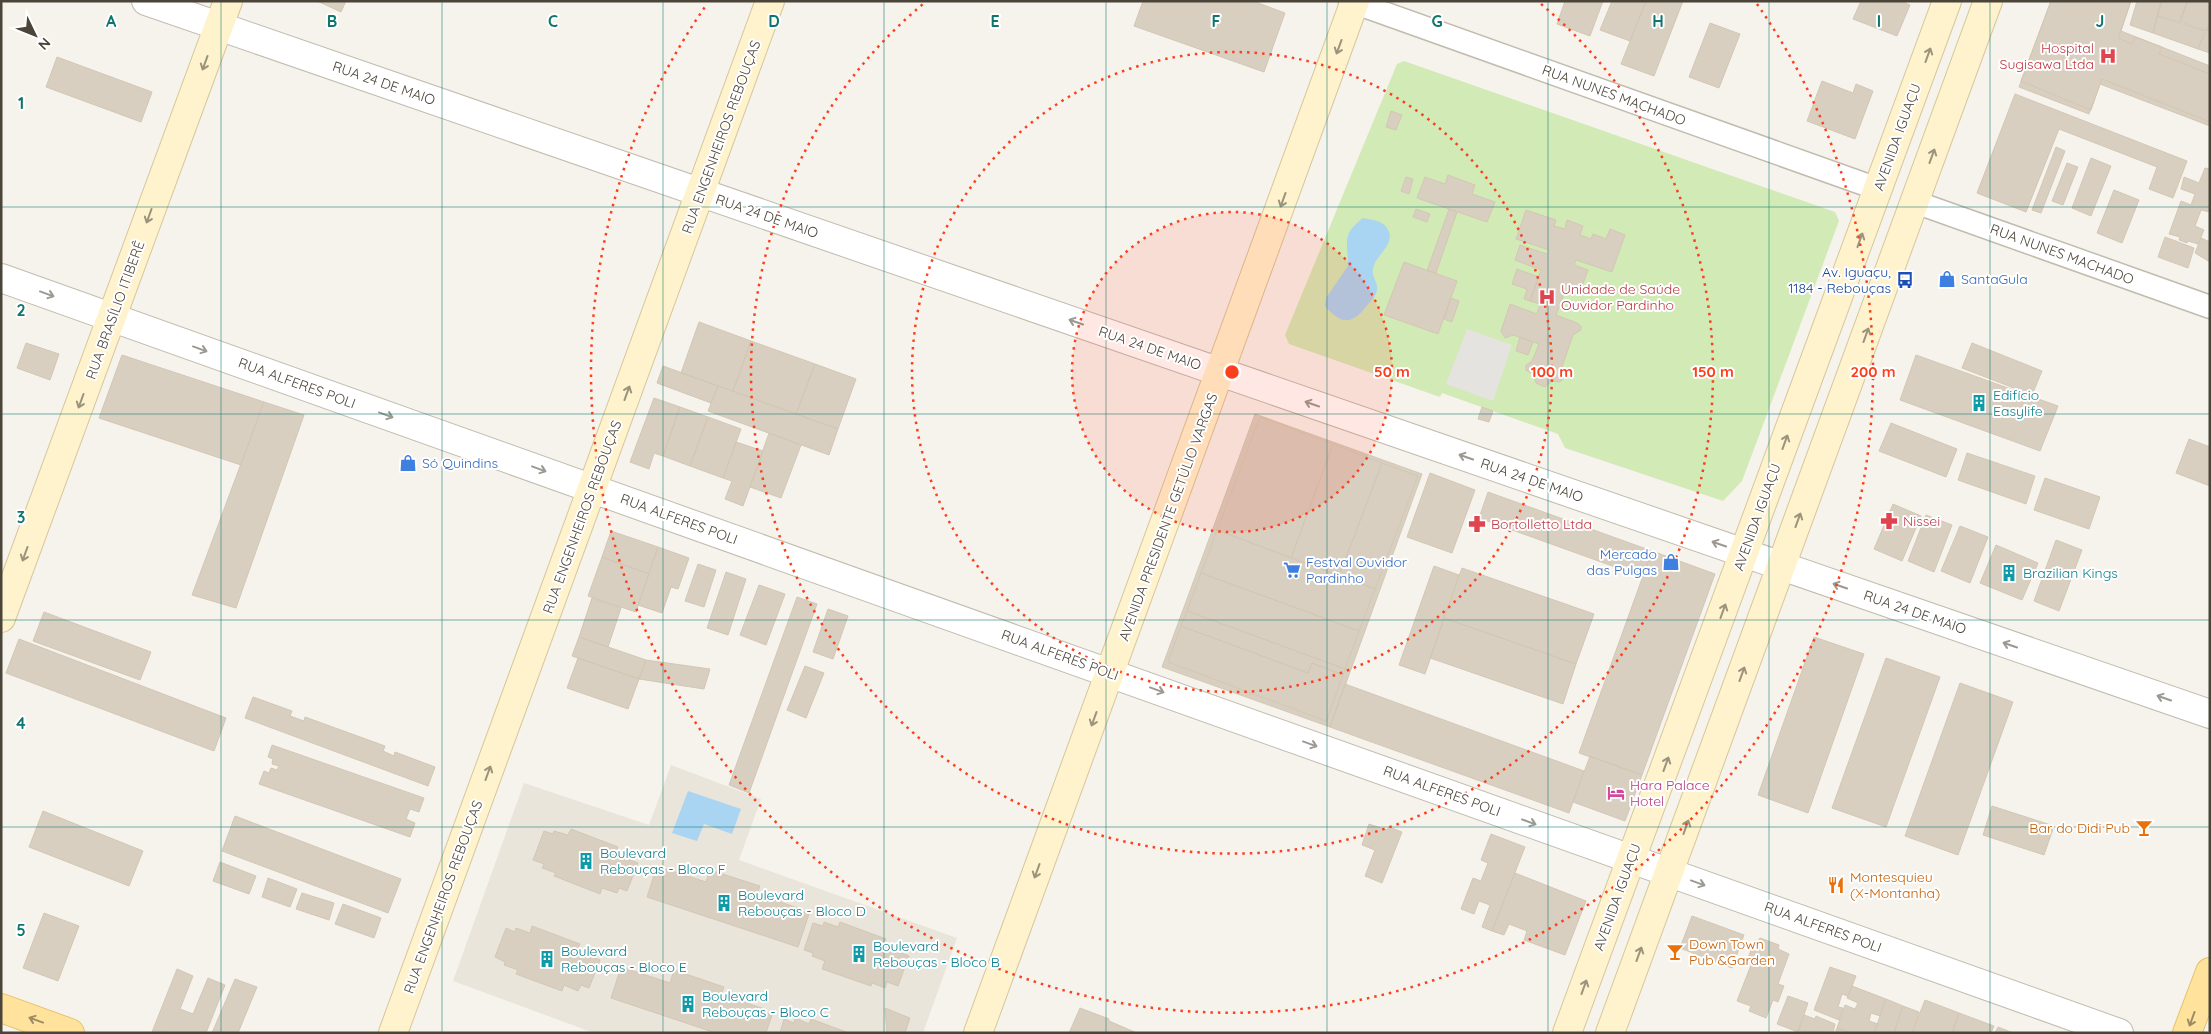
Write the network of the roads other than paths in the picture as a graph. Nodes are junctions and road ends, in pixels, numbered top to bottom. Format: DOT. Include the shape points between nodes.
graph roads {
  1 [pos="146,1"];
  2 [pos="228,1"];
  3 [pos="770,1"];
  4 [pos="1988,1"];
  5 [pos="1353,2"];
  6 [pos="1946,4"];
  7 [pos="219,26"];
  8 [pos="1963,70"];
  9 [pos="1878,189"];
  10 [pos="700,193"];
  11 [pos="1915,202"];
  12 [pos="1,278"];
  13 [pos="2210,307"];
  14 [pos="112,317"];
  15 [pos="1220,372"];
  16 [pos="592,488"];
  17 [pos="1744,553"];
  18 [pos="1781,566"];
  19 [pos="1,618"];
  20 [pos="1706,656"];
  21 [pos="1111,673"];
  22 [pos="2210,714"];
  23 [pos="1726,718"];
  24 [pos="1631,859"];
  25 [pos="1669,872"];
  26 [pos="2210,972"];
  27 [pos="1,1008"];
  28 [pos="70,1033"];
  29 [pos="393,1033"];
  30 [pos="978,1033"];
  31 [pos="1567,1033"];
  32 [pos="1610,1033"];
  33 [pos="2119,1033"];
  34 [pos="2187,1033"];
  1 -- 7 [label="street, RUA 24 DE MAIO"];
  2 -- 7 [label="main road, RUA BRASÍLIO ITIBERÊ"];
  3 -- 10 [label="main road, RUA ENGENHEIROS REBOUÇAS"];
  4 -- 8 [label="main road"];
  5 -- 9 [label="street, RUA NUNES MACHADO"];
  5 -- 15 [label="main road, AVENIDA PRESIDENTE GETÚLIO VARGAS, one-way"];
  6 -- 8 [label="main road"];
  9 -- 6 [label="main road, AVENIDA IGUAÇU, one-way"];
  7 -- 10 [label="street, RUA 24 DE MAIO"];
  7 -- 14 [label="main road, RUA BRASÍLIO ITIBERÊ, one-way"];
  11 -- 8 [label="main road, one-way"];
  17 -- 9 [label="main road, AVENIDA IGUAÇU, one-way"];
  15 -- 10 [label="street, RUA 24 DE MAIO, one-way"];
  16 -- 10 [label="main road, RUA ENGENHEIROS REBOUÇAS, one-way"];
  11 -- 13 [label="street, RUA NUNES MACHADO"];
  18 -- 11 [label="main road, one-way"];
  12 -- 14 [label="street, RUA ALFERES POLI, one-way"];
  14 -- 16 [label="street, RUA ALFERES POLI, one-way"];
  14 -- 19 [label="main road, RUA BRASÍLIO ITIBERÊ, one-way"];
  17 -- 15 [label="street, RUA 24 DE MAIO, one-way"];
  15 -- 21 [label="main road, AVENIDA PRESIDENTE GETÚLIO VARGAS"];
  16 -- 21 [label="street, RUA ALFERES POLI"];
  29 -- 16 [label="main road, RUA ENGENHEIROS REBOUÇAS, one-way"];
  17 -- 18 [label="street, RUA 24 DE MAIO"];
  20 -- 17 [label="main road, AVENIDA IGUAÇU, one-way"];
  22 -- 18 [label="street, RUA 24 DE MAIO, one-way"];
  23 -- 18 [label="main road, one-way"];
  20 -- 23 [label="main road"];
  24 -- 20 [label="main road, AVENIDA IGUAÇU, one-way"];
  21 -- 24 [label="street, RUA ALFERES POLI, one-way"];
  21 -- 30 [label="main road, AVENIDA PRESIDENTE GETÚLIO VARGAS, one-way"];
  25 -- 23 [label="main road, one-way"];
  24 -- 25 [label="street, RUA ALFERES POLI"];
  31 -- 24 [label="main road, AVENIDA IGUAÇU, one-way"];
  32 -- 25 [label="main road, one-way"];
  25 -- 33 [label="street, RUA ALFERES POLI, one-way"];
  26 -- 34 [label="main road, one-way"];
  28 -- 27 [label="main road, one-way"];
}
